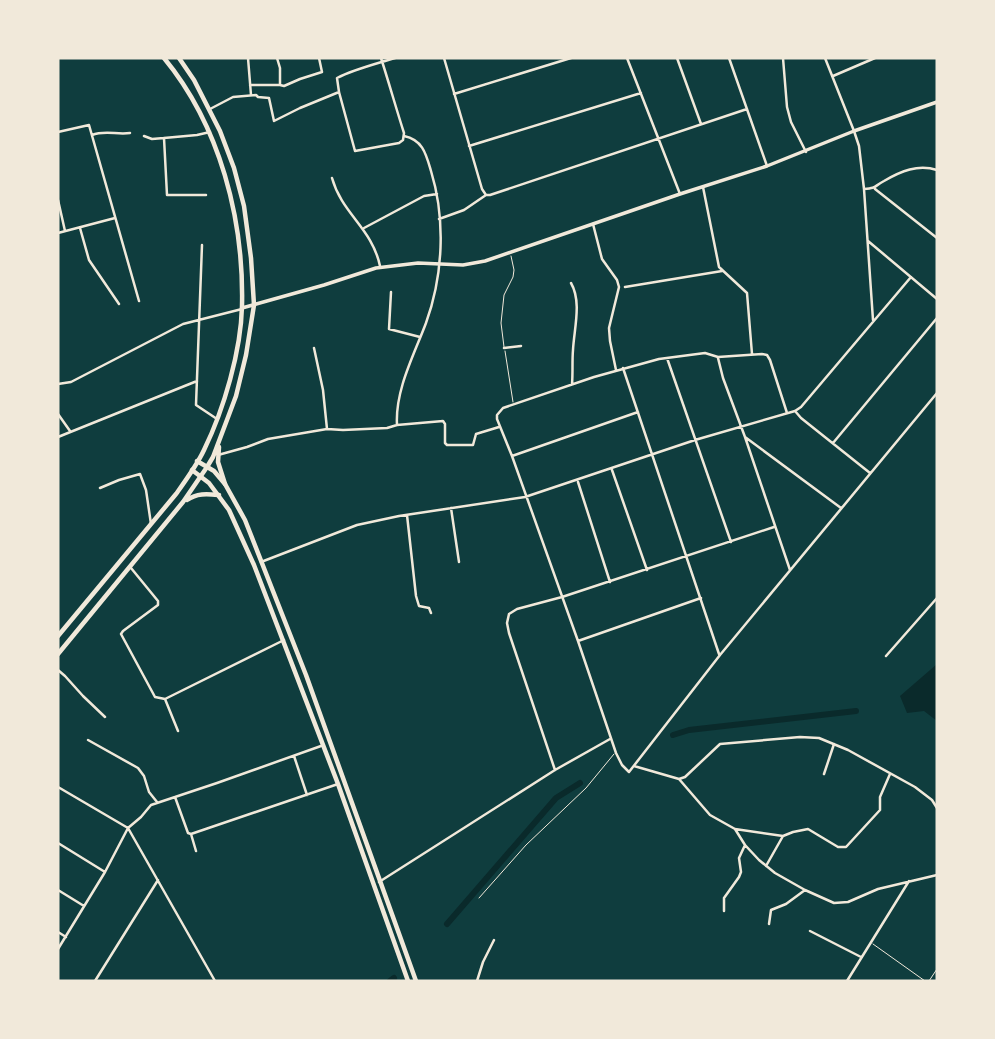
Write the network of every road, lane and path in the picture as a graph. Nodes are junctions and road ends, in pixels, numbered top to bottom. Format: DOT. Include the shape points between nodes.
graph roads {
  1 [pos="164,58"];
  2 [pos="179,58"];
  3 [pos="248,58"];
  4 [pos="277,58"];
  5 [pos="319,58"];
  6 [pos="395,58"];
  7 [pos="444,58"];
  8 [pos="571,58"];
  9 [pos="627,58"];
  10 [pos="677,58"];
  11 [pos="729,58"];
  12 [pos="783,58"];
  13 [pos="825,58"];
  14 [pos="875,58"];
  15 [pos="382,60"];
  16 [pos="832,76"];
  17 [pos="250,85"];
  18 [pos="280,85"];
  19 [pos="339,92"];
  20 [pos="640,93"];
  21 [pos="454,94"];
  22 [pos="251,95"];
  23 [pos="937,102"];
  24 [pos="210,109"];
  25 [pos="747,109"];
  26 [pos="702,125"];
  27 [pos="854,131"];
  28 [pos="58,132"];
  29 [pos="209,132"];
  30 [pos="130,133"];
  31 [pos="404,134"];
  32 [pos="92,135"];
  33 [pos="144,136"];
  34 [pos="164,138"];
  35 [pos="659,139"];
  36 [pos="470,146"];
  37 [pos="806,152"];
  38 [pos="767,166"];
  39 [pos="937,170"];
  40 [pos="332,178"];
  41 [pos="703,187"];
  42 [pos="864,189"];
  43 [pos="875,189"];
  44 [pos="437,194"];
  45 [pos="680,194"];
  46 [pos="206,195"];
  47 [pos="486,195"];
  48 [pos="58,200"];
  49 [pos="244,206"];
  50 [pos="233,209"];
  51 [pos="115,218"];
  52 [pos="439,219"];
  53 [pos="593,224"];
  54 [pos="80,228"];
  55 [pos="363,228"];
  56 [pos="65,231"];
  57 [pos="58,233"];
  58 [pos="937,238"];
  59 [pos="868,241"];
  60 [pos="202,245"];
  61 [pos="510,253"];
  62 [pos="438,264"];
  63 [pos="381,267"];
  64 [pos="722,271"];
  65 [pos="911,277"];
  66 [pos="571,283"];
  67 [pos="625,287"];
  68 [pos="391,292"];
  69 [pos="937,299"];
  70 [pos="139,302"];
  71 [pos="119,304"];
  72 [pos="254,305"];
  73 [pos="242,309"];
  74 [pos="937,318"];
  75 [pos="200,319"];
  76 [pos="873,322"];
  77 [pos="420,337"];
  78 [pos="521,346"];
  79 [pos="314,348"];
  80 [pos="505,348"];
  81 [pos="752,354"];
  82 [pos="718,357"];
  83 [pos="667,358"];
  84 [pos="623,368"];
  85 [pos="616,370"];
  86 [pos="197,381"];
  87 [pos="58,384"];
  88 [pos="572,384"];
  89 [pos="937,393"];
  90 [pos="514,404"];
  91 [pos="795,411"];
  92 [pos="638,412"];
  93 [pos="787,413"];
  94 [pos="58,414"];
  95 [pos="217,419"];
  96 [pos="397,425"];
  97 [pos="740,426"];
  98 [pos="500,427"];
  99 [pos="327,429"];
  100 [pos="71,432"];
  101 [pos="58,437"];
  102 [pos="746,438"];
  103 [pos="219,440"];
  104 [pos="695,440"];
  105 [pos="833,443"];
  106 [pos="218,455"];
  107 [pos="512,456"];
  108 [pos="653,456"];
  109 [pos="197,461"];
  110 [pos="207,467"];
  111 [pos="612,469"];
  112 [pos="192,470"];
  113 [pos="870,473"];
  114 [pos="200,476"];
  115 [pos="577,481"];
  116 [pos="225,484"];
  117 [pos="100,488"];
  118 [pos="219,495"];
  119 [pos="525,497"];
  120 [pos="183,502"];
  121 [pos="451,508"];
  122 [pos="841,508"];
  123 [pos="407,515"];
  124 [pos="151,524"];
  125 [pos="774,527"];
  126 [pos="730,542"];
  127 [pos="687,557"];
  128 [pos="261,562"];
  129 [pos="459,562"];
  130 [pos="130,567"];
  131 [pos="647,570"];
  132 [pos="790,570"];
  133 [pos="610,582"];
  134 [pos="562,597"];
  135 [pos="701,598"];
  136 [pos="937,598"];
  137 [pos="431,613"];
  138 [pos="59,632"];
  139 [pos="284,640"];
  140 [pos="578,641"];
  141 [pos="58,654"];
  142 [pos="720,655"];
  143 [pos="886,656"];
  144 [pos="58,670"];
  145 [pos="165,699"];
  146 [pos="105,717"];
  147 [pos="178,731"];
  148 [pos="610,738"];
  149 [pos="88,740"];
  150 [pos="834,744"];
  151 [pos="323,746"];
  152 [pos="616,752"];
  153 [pos="294,756"];
  154 [pos="634,766"];
  155 [pos="555,770"];
  156 [pos="824,774"];
  157 [pos="890,774"];
  158 [pos="679,779"];
  159 [pos="338,784"];
  160 [pos="58,787"];
  161 [pos="307,795"];
  162 [pos="175,797"];
  163 [pos="157,802"];
  164 [pos="937,808"];
  165 [pos="128,828"];
  166 [pos="736,829"];
  167 [pos="191,834"];
  168 [pos="783,836"];
  169 [pos="58,843"];
  170 [pos="745,845"];
  171 [pos="197,851"];
  172 [pos="765,866"];
  173 [pos="105,872"];
  174 [pos="937,875"];
  175 [pos="158,880"];
  176 [pos="379,881"];
  177 [pos="909,881"];
  178 [pos="58,890"];
  179 [pos="805,890"];
  180 [pos="480,898"];
  181 [pos="84,906"];
  182 [pos="724,911"];
  183 [pos="769,924"];
  184 [pos="58,932"];
  185 [pos="810,932"];
  186 [pos="398,934"];
  187 [pos="66,937"];
  188 [pos="391,937"];
  189 [pos="494,940"];
  190 [pos="870,943"];
  191 [pos="58,949"];
  192 [pos="861,957"];
  193 [pos="937,969"];
  194 [pos="95,981"];
  195 [pos="215,981"];
  196 [pos="408,981"];
  197 [pos="416,981"];
  198 [pos="477,981"];
  199 [pos="847,981"];
  200 [pos="925,981"];
  201 [pos="929,981"];
  1 -- 29 [label="main road"];
  2 -- 24 [label="main road"];
  3 -- 17 [label="street"];
  4 -- 18 [label="street"];
  5 -- 18 [label="street" via="322,72"];
  6 -- 15 [label="street"];
  7 -- 21 [label="street"];
  8 -- 21 [label="street"];
  9 -- 20 [label="street"];
  10 -- 26 [label="street"];
  11 -- 25 [label="street"];
  12 -- 37 [label="street" via="787,107"];
  13 -- 16 [label="street"];
  14 -- 16 [label="street"];
  15 -- 19 [label="street" via="337,78"];
  15 -- 31 [label="street"];
  16 -- 27 [label="street"];
  17 -- 18 [label="street"];
  17 -- 22 [label="street"];
  19 -- 22 [label="street" via="274,121 269,98"];
  19 -- 31 [label="street" via="355,151 399,143"];
  20 -- 35 [label="street"];
  20 -- 36 [label="street"];
  21 -- 36 [label="street"];
  22 -- 24 [label="street" via="233,97"];
  23 -- 27 [label="street"];
  24 -- 49 [label="main road"];
  25 -- 26 [label="street"];
  25 -- 38 [label="street"];
  26 -- 35 [label="street"];
  27 -- 37 [label="street"];
  27 -- 42 [label="street"];
  28 -- 32 [label="street" via="89,125"];
  29 -- 34 [label="street"];
  29 -- 50 [label="main road"];
  30 -- 32 [label="street"];
  31 -- 44 [label="street" via="425,151"];
  32 -- 51 [label="street"];
  33 -- 34 [label="street"];
  34 -- 46 [label="street" via="167,195"];
  35 -- 45 [label="street"];
  35 -- 47 [label="street"];
  36 -- 47 [label="street"];
  37 -- 38 [label="street"];
  38 -- 41 [label="street"];
  39 -- 43 [label="street" via="914,168"];
  40 -- 55 [label="street" via="339,198"];
  41 -- 45 [label="street"];
  41 -- 64 [label="street"];
  42 -- 43 [label="street"];
  42 -- 59 [label="street"];
  43 -- 58 [label="street"];
  44 -- 52 [label="street"];
  44 -- 55 [label="street" via="424,196"];
  45 -- 53 [label="street"];
  47 -- 52 [label="street"];
  48 -- 56 [label="street"];
  49 -- 50 [label="main road"];
  49 -- 72 [label="main road"];
  50 -- 73 [label="main road"];
  51 -- 54 [label="street"];
  51 -- 70 [label="street"];
  52 -- 62 [label="street"];
  53 -- 61 [label="street"];
  53 -- 85 [label="street" via="602,259 619,287 610,328"];
  54 -- 56 [label="street"];
  54 -- 71 [label="street" via="89,260"];
  55 -- 63 [label="street"];
  56 -- 57 [label="street"];
  59 -- 65 [label="street"];
  59 -- 76 [label="street"];
  60 -- 75 [label="street"];
  61 -- 62 [label="street" via="467,265"];
  61 -- 80 [label="lane" via="514,270 504,295 501,323"];
  62 -- 63 [label="street"];
  62 -- 77 [label="street" via="438,279"];
  63 -- 72 [label="street"];
  64 -- 67 [label="street"];
  64 -- 81 [label="street" via="747,293"];
  65 -- 69 [label="street"];
  65 -- 76 [label="street"];
  66 -- 88 [label="street" via="577,302"];
  68 -- 77 [label="street" via="389,329"];
  72 -- 73 [label="street"];
  72 -- 103 [label="main road" via="236,396"];
  73 -- 75 [label="street"];
  73 -- 95 [label="main road" via="236,353"];
  74 -- 105 [label="street"];
  75 -- 86 [label="street"];
  75 -- 87 [label="street" via="71,383"];
  76 -- 91 [label="street"];
  77 -- 96 [label="street" via="401,389"];
  78 -- 80 [label="street"];
  79 -- 99 [label="street"];
  80 -- 90 [label="lane"];
  81 -- 82 [label="street"];
  81 -- 93 [label="street" via="769,357"];
  82 -- 83 [label="street" via="705,353"];
  82 -- 97 [label="street"];
  83 -- 84 [label="street"];
  83 -- 104 [label="street"];
  84 -- 85 [label="street"];
  84 -- 92 [label="street"];
  85 -- 88 [label="street"];
  86 -- 95 [label="street" via="196,405"];
  86 -- 100 [label="street"];
  88 -- 90 [label="street"];
  89 -- 113 [label="street"];
  90 -- 98 [label="street" via="499,411"];
  91 -- 93 [label="street"];
  91 -- 105 [label="street"];
  92 -- 107 [label="street"];
  92 -- 108 [label="street"];
  93 -- 97 [label="street"];
  94 -- 100 [label="street"];
  95 -- 109 [label="main road"];
  96 -- 98 [label="street" via="445,422 449,446 473,445 476,434"];
  96 -- 99 [label="street"];
  97 -- 102 [label="street"];
  97 -- 104 [label="street"];
  98 -- 107 [label="street"];
  99 -- 106 [label="street" via="268,439"];
  100 -- 101 [label="street"];
  102 -- 122 [label="street"];
  102 -- 125 [label="street"];
  103 -- 106 [label="main road"];
  103 -- 110 [label="main road"];
  104 -- 108 [label="street"];
  104 -- 126 [label="street"];
  105 -- 113 [label="street"];
  106 -- 116 [label="main road"];
  107 -- 119 [label="street"];
  108 -- 111 [label="street"];
  108 -- 127 [label="street"];
  109 -- 110 [label="main road"];
  109 -- 112 [label="main road"];
  110 -- 114 [label="main road"];
  110 -- 116 [label="main road"];
  111 -- 115 [label="street"];
  111 -- 131 [label="street"];
  112 -- 114 [label="main road"];
  112 -- 124 [label="main road"];
  113 -- 122 [label="street"];
  114 -- 118 [label="main road"];
  114 -- 120 [label="main road"];
  115 -- 119 [label="street"];
  115 -- 133 [label="street"];
  116 -- 128 [label="main road"];
  117 -- 124 [label="street" via="140,474"];
  118 -- 120 [label="main road" via="192,496"];
  118 -- 139 [label="main road" via="235,521"];
  119 -- 121 [label="street"];
  119 -- 134 [label="street"];
  120 -- 130 [label="main road"];
  121 -- 123 [label="street"];
  121 -- 129 [label="street"];
  122 -- 132 [label="street"];
  123 -- 128 [label="street" via="357,526"];
  123 -- 137 [label="street" via="418,604"];
  124 -- 138 [label="main road"];
  125 -- 126 [label="street"];
  125 -- 132 [label="street"];
  126 -- 127 [label="street"];
  127 -- 131 [label="street"];
  127 -- 135 [label="street"];
  128 -- 176 [label="main road"];
  130 -- 141 [label="main road"];
  130 -- 145 [label="street" via="158,605 121,634 155,697"];
  131 -- 133 [label="street"];
  132 -- 142 [label="street"];
  133 -- 134 [label="street"];
  134 -- 140 [label="street"];
  134 -- 155 [label="street" via="517,609 509,614 507,624"];
  135 -- 140 [label="street"];
  135 -- 142 [label="street"];
  136 -- 143 [label="street"];
  139 -- 145 [label="street"];
  139 -- 151 [label="main road"];
  140 -- 148 [label="street"];
  142 -- 154 [label="street"];
  144 -- 146 [label="street"];
  145 -- 147 [label="street"];
  148 -- 152 [label="street"];
  148 -- 155 [label="street"];
  149 -- 163 [label="street" via="138,768"];
  150 -- 156 [label="street"];
  150 -- 157 [label="street"];
  150 -- 158 [label="street" via="800,737 720,744"];
  151 -- 153 [label="street"];
  151 -- 159 [label="main road"];
  152 -- 154 [label="street" via="629,772"];
  152 -- 180 [label="lane"];
  153 -- 161 [label="street"];
  153 -- 162 [label="street"];
  154 -- 158 [label="street"];
  155 -- 176 [label="street"];
  157 -- 164 [label="street" via="915,787"];
  157 -- 168 [label="street" via="880,810 846,848 808,829"];
  158 -- 166 [label="street" via="709,815"];
  159 -- 161 [label="street"];
  159 -- 188 [label="main road"];
  160 -- 165 [label="street"];
  161 -- 167 [label="street"];
  162 -- 163 [label="street"];
  162 -- 167 [label="street"];
  163 -- 165 [label="street"];
  165 -- 173 [label="street"];
  165 -- 175 [label="street"];
  166 -- 168 [label="street"];
  166 -- 170 [label="street"];
  167 -- 171 [label="street"];
  168 -- 172 [label="street"];
  169 -- 173 [label="street"];
  170 -- 172 [label="street"];
  170 -- 182 [label="street" via="739,858 741,872 724,898"];
  172 -- 179 [label="street"];
  173 -- 181 [label="street"];
  174 -- 177 [label="street"];
  175 -- 194 [label="street"];
  175 -- 195 [label="street"];
  176 -- 186 [label="main road"];
  177 -- 179 [label="street" via="848,902 834,903"];
  177 -- 190 [label="street"];
  178 -- 181 [label="street"];
  179 -- 183 [label="street" via="771,910"];
  181 -- 187 [label="street"];
  184 -- 187 [label="street"];
  185 -- 192 [label="street"];
  186 -- 188 [label="main road"];
  186 -- 197 [label="main road"];
  187 -- 191 [label="street"];
  188 -- 196 [label="main road"];
  189 -- 198 [label="street"];
  190 -- 192 [label="street"];
  190 -- 200 [label="lane"];
  192 -- 199 [label="street"];
  193 -- 201 [label="lane"];
}
